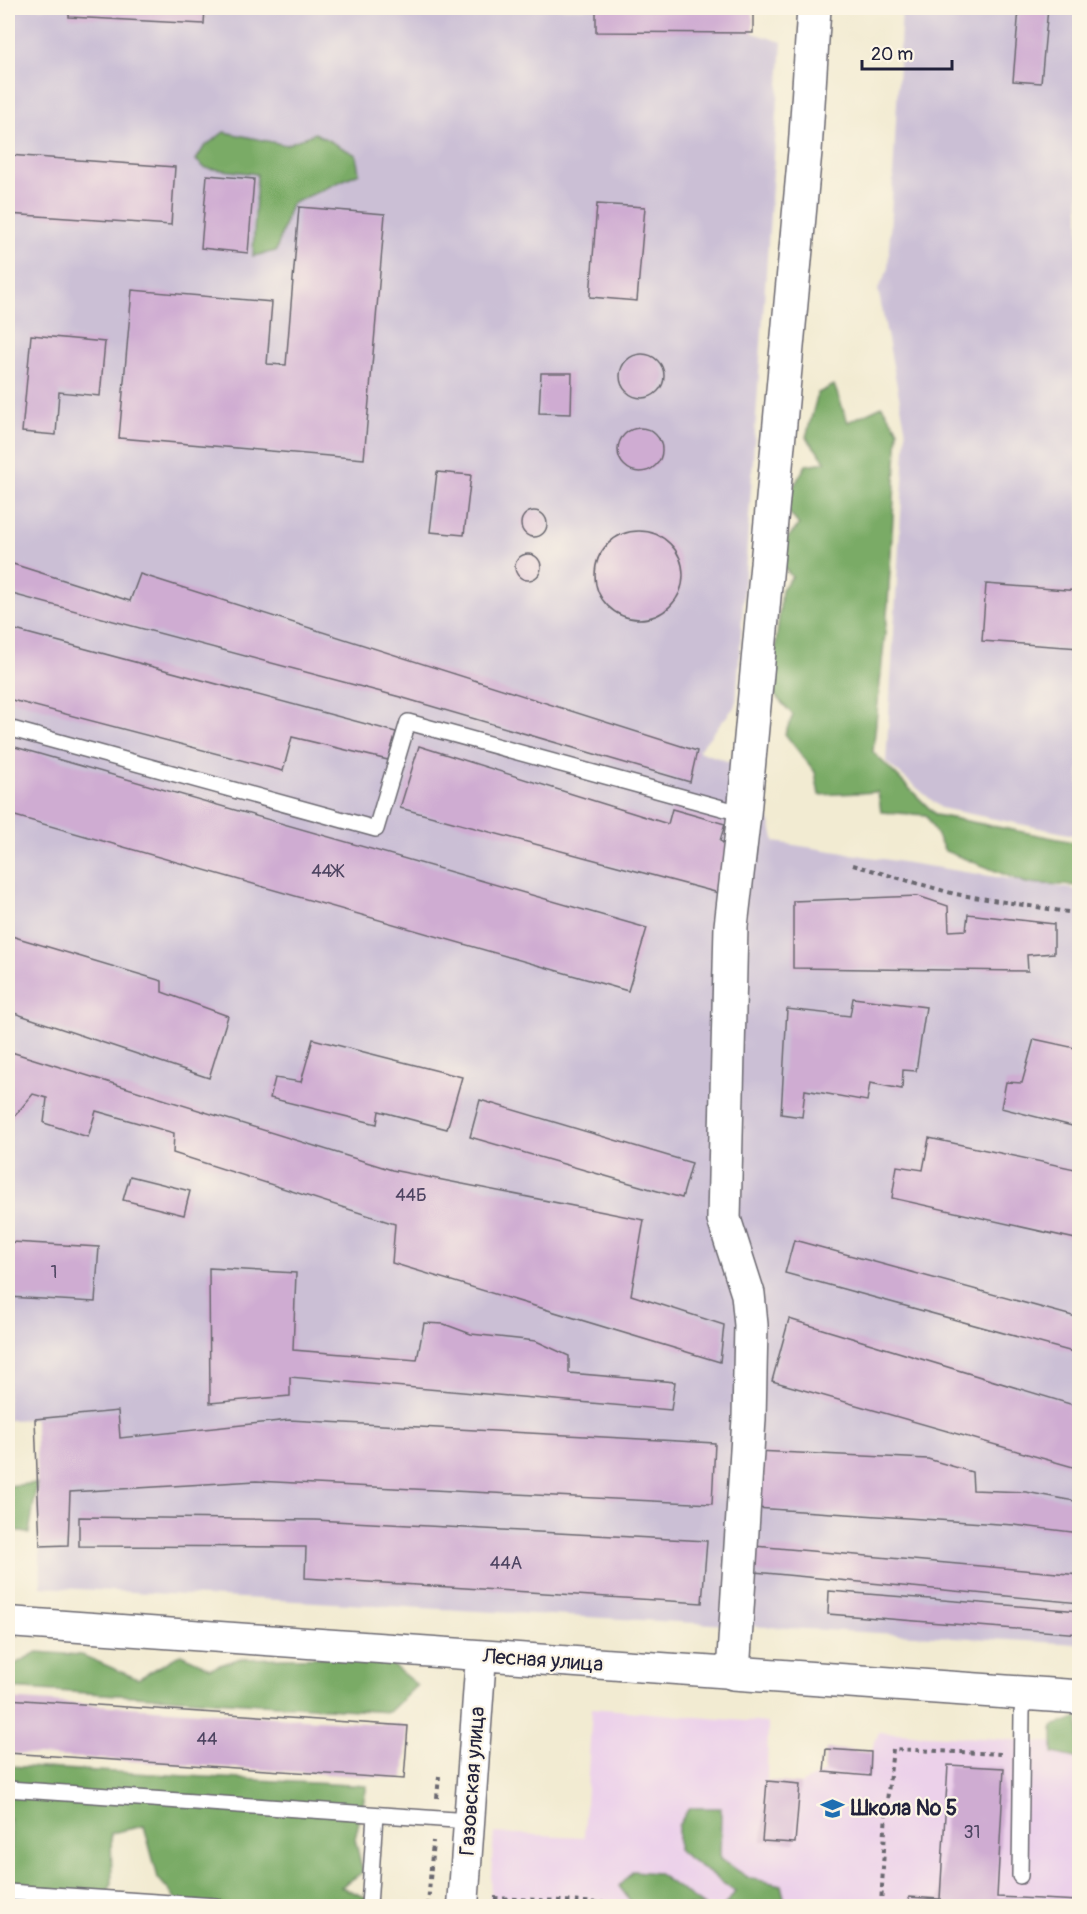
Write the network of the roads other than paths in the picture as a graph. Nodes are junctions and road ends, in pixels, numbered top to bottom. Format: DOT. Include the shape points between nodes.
graph roads {
  1 [pos="814,8"];
  2 [pos="8,728"];
  3 [pos="744,814"];
  4 [pos="8,1622"];
  5 [pos="482,1656"];
  6 [pos="734,1673"];
  7 [pos="1024,1693"];
  8 [pos="1080,1697"];
  9 [pos="8,1789"];
  10 [pos="375,1815"];
  11 [pos="469,1821"];
  12 [pos="1020,1876"];
  13 [pos="8,1892"];
  14 [pos="463,1902"];
  15 [pos="216,1906"];
  16 [pos="369,1906"];
  1 -- 3 [label="main road" via="805,151"];
  2 -- 3 [label="lane" via="376,829 408,722"];
  3 -- 6 [label="main road" via="731,926 724,1219 748,1294 751,1325"];
  4 -- 5 [label="street, Лесная улица"];
  5 -- 6 [label="street, Лесная улица"];
  5 -- 11 [label="street, Газовская улица"];
  6 -- 7 [label="main road, Лесная улица"];
  7 -- 8 [label="main road, Лесная улица"];
  7 -- 12 [label="lane"];
  9 -- 10 [label="lane"];
  10 -- 11 [label="lane"];
  10 -- 16 [label="lane"];
  11 -- 14 [label="street, Газовская улица"];
  13 -- 15 [label="lane"];
}
